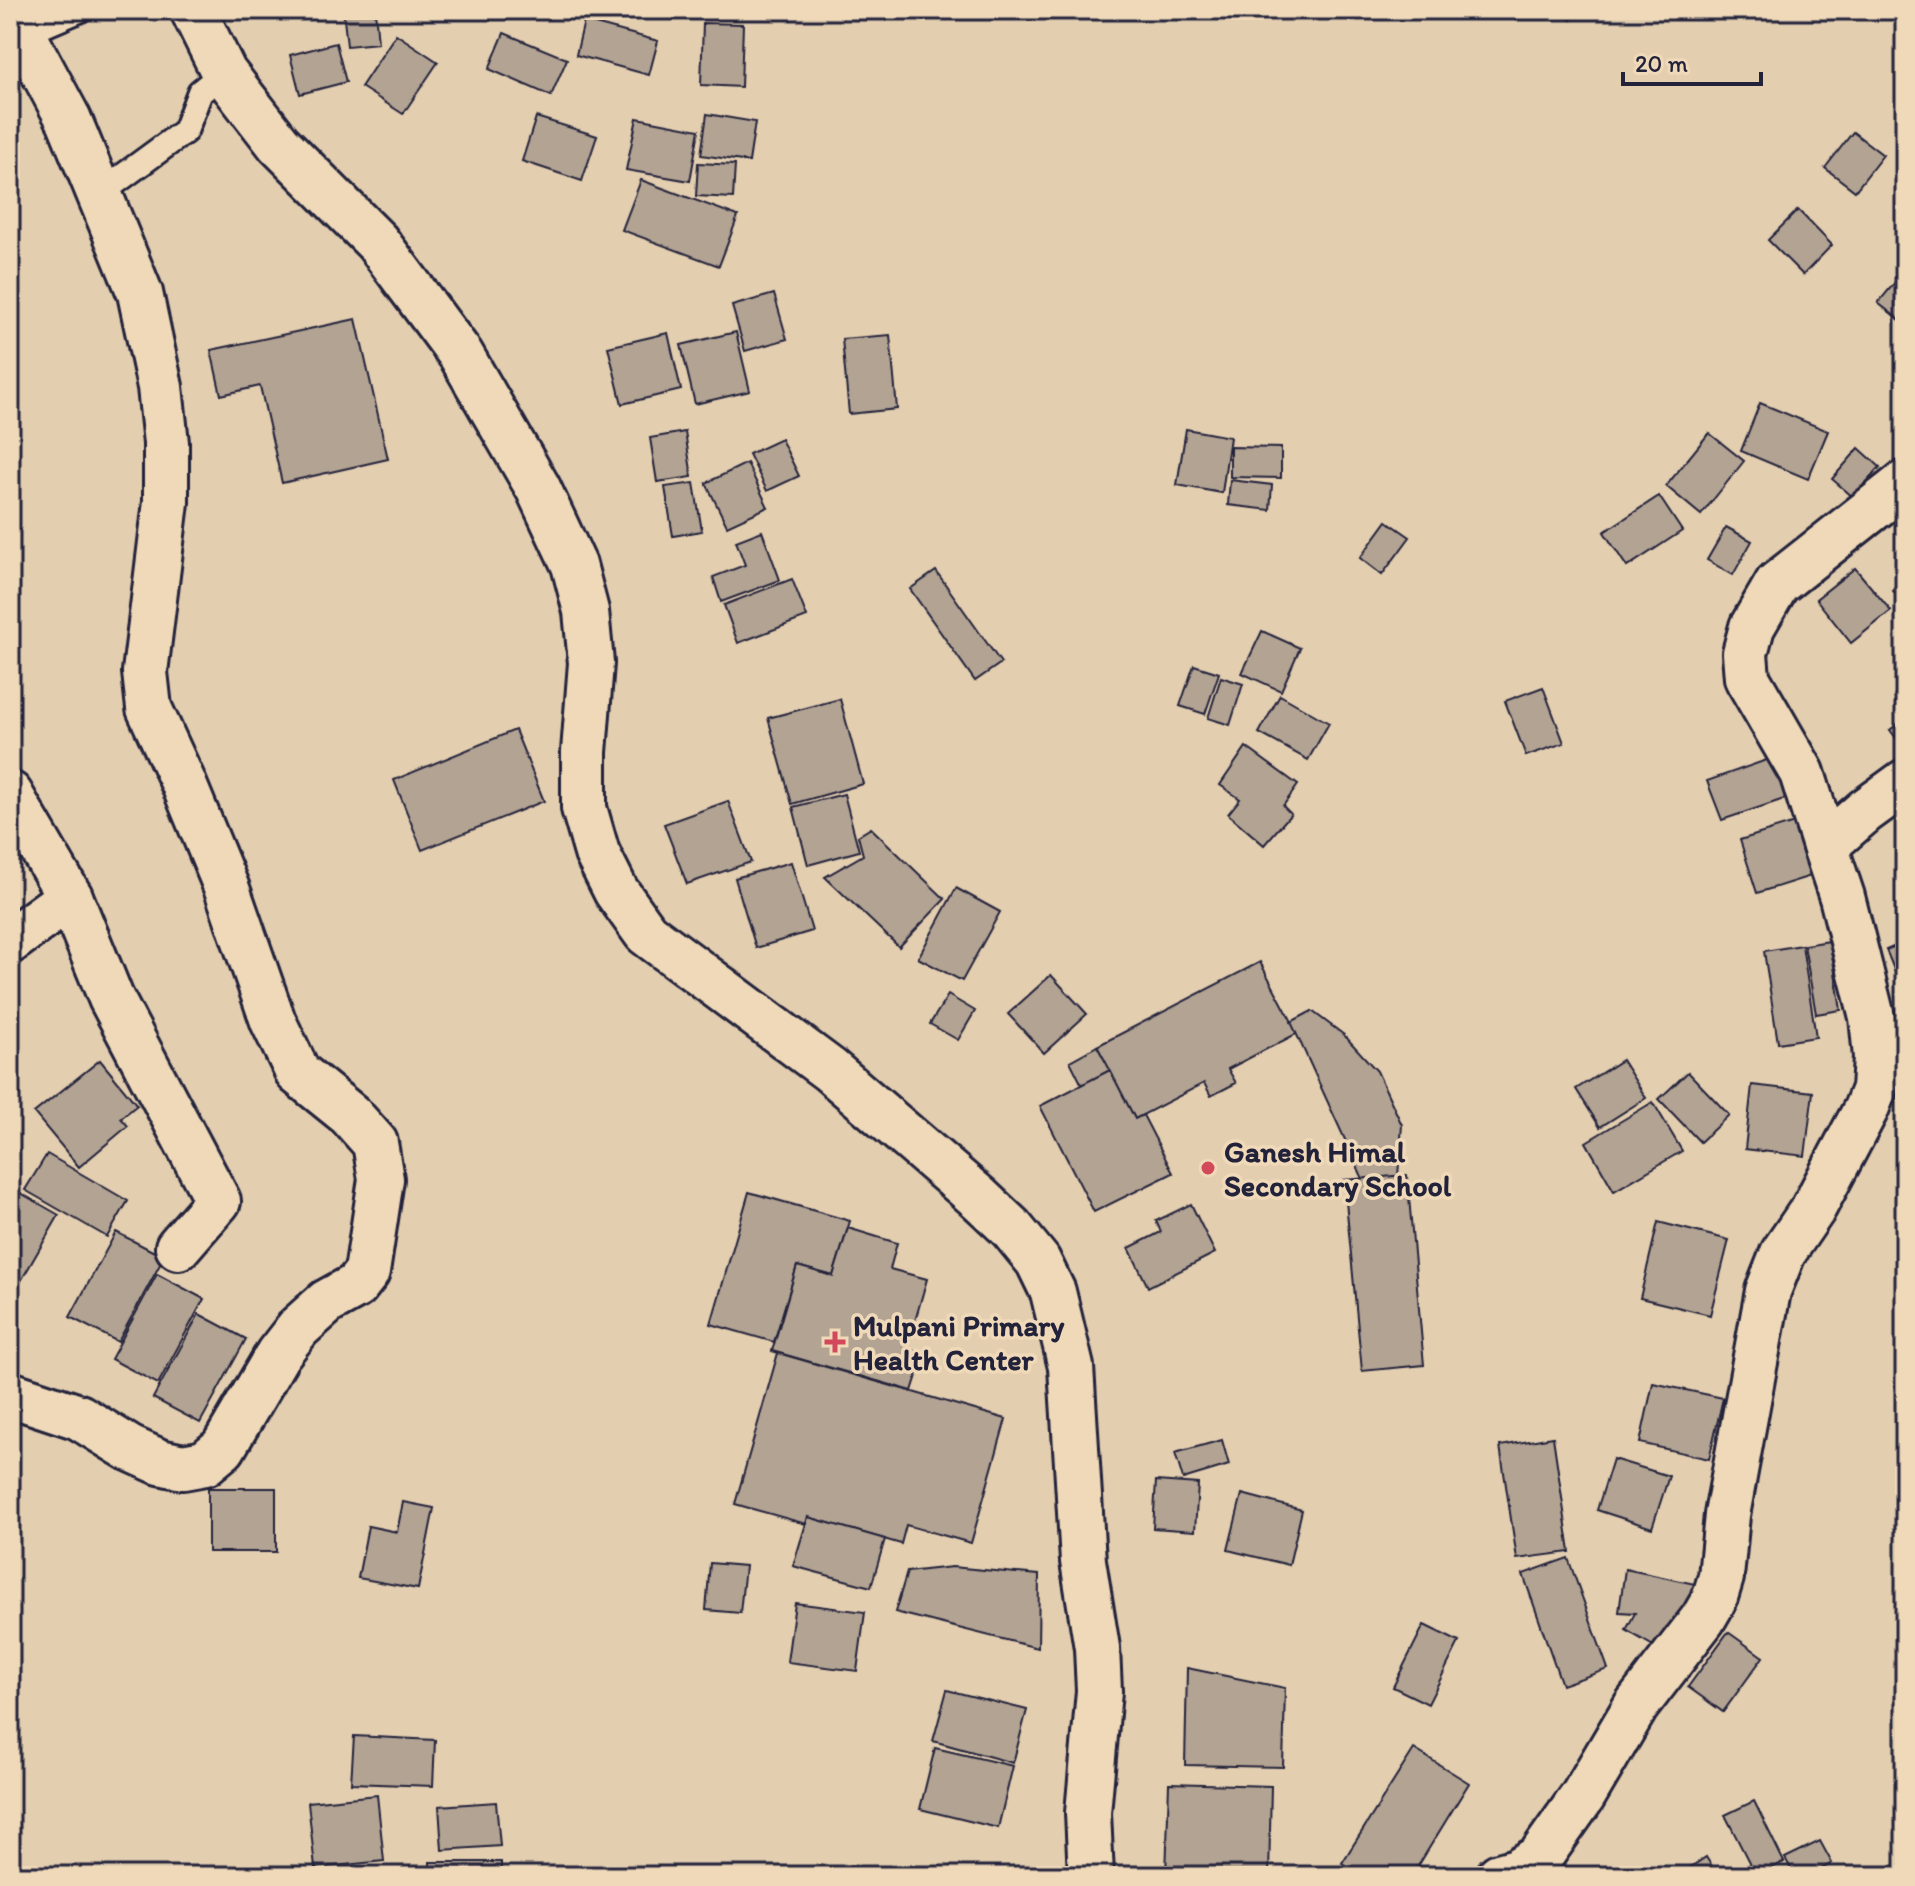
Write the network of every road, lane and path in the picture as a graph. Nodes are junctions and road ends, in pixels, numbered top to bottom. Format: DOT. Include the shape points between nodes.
graph roads {
  1 [pos="79,10"];
  2 [pos="193,10"];
  3 [pos="16,27"];
  4 [pos="224,73"];
  5 [pos="99,194"];
  6 [pos="1905,483"];
  7 [pos="1905,782"];
  8 [pos="10,794"];
  9 [pos="1825,846"];
  10 [pos="70,897"];
  11 [pos="10,941"];
  12 [pos="178,1247"];
  13 [pos="10,1394"];
  14 [pos="1091,1876"];
  15 [pos="1499,1876"];
  1 -- 3 [label="lane"];
  2 -- 4 [label="street"];
  3 -- 5 [label="street" via="69,120"];
  4 -- 5 [label="lane" via="200,92 185,131"];
  4 -- 14 [label="street" via="279,144 386,255 461,355 538,488 574,565 586,611 591,663 584,808 597,853 616,891 646,933 830,1070 979,1198 1011,1228 1043,1271 1071,1367 1083,1561 1097,1648 1099,1691 1088,1813"];
  5 -- 13 [label="street" via="140,293 166,443 166,502 145,672 149,708 298,1073 375,1143 381,1179 367,1272 299,1327 223,1448 205,1463 183,1467 160,1462 79,1417"];
  6 -- 9 [label="street" via="1777,584 1752,627 1745,653 1747,678 1802,773"];
  7 -- 9 [label="street"];
  8 -- 10 [label="street"];
  9 -- 15 [label="street" via="1872,1017 1874,1089 1813,1209 1783,1253 1768,1291 1714,1600 1636,1706 1540,1857"];
  10 -- 11 [label="street"];
  10 -- 12 [label="street" via="111,998 218,1201"];
}
